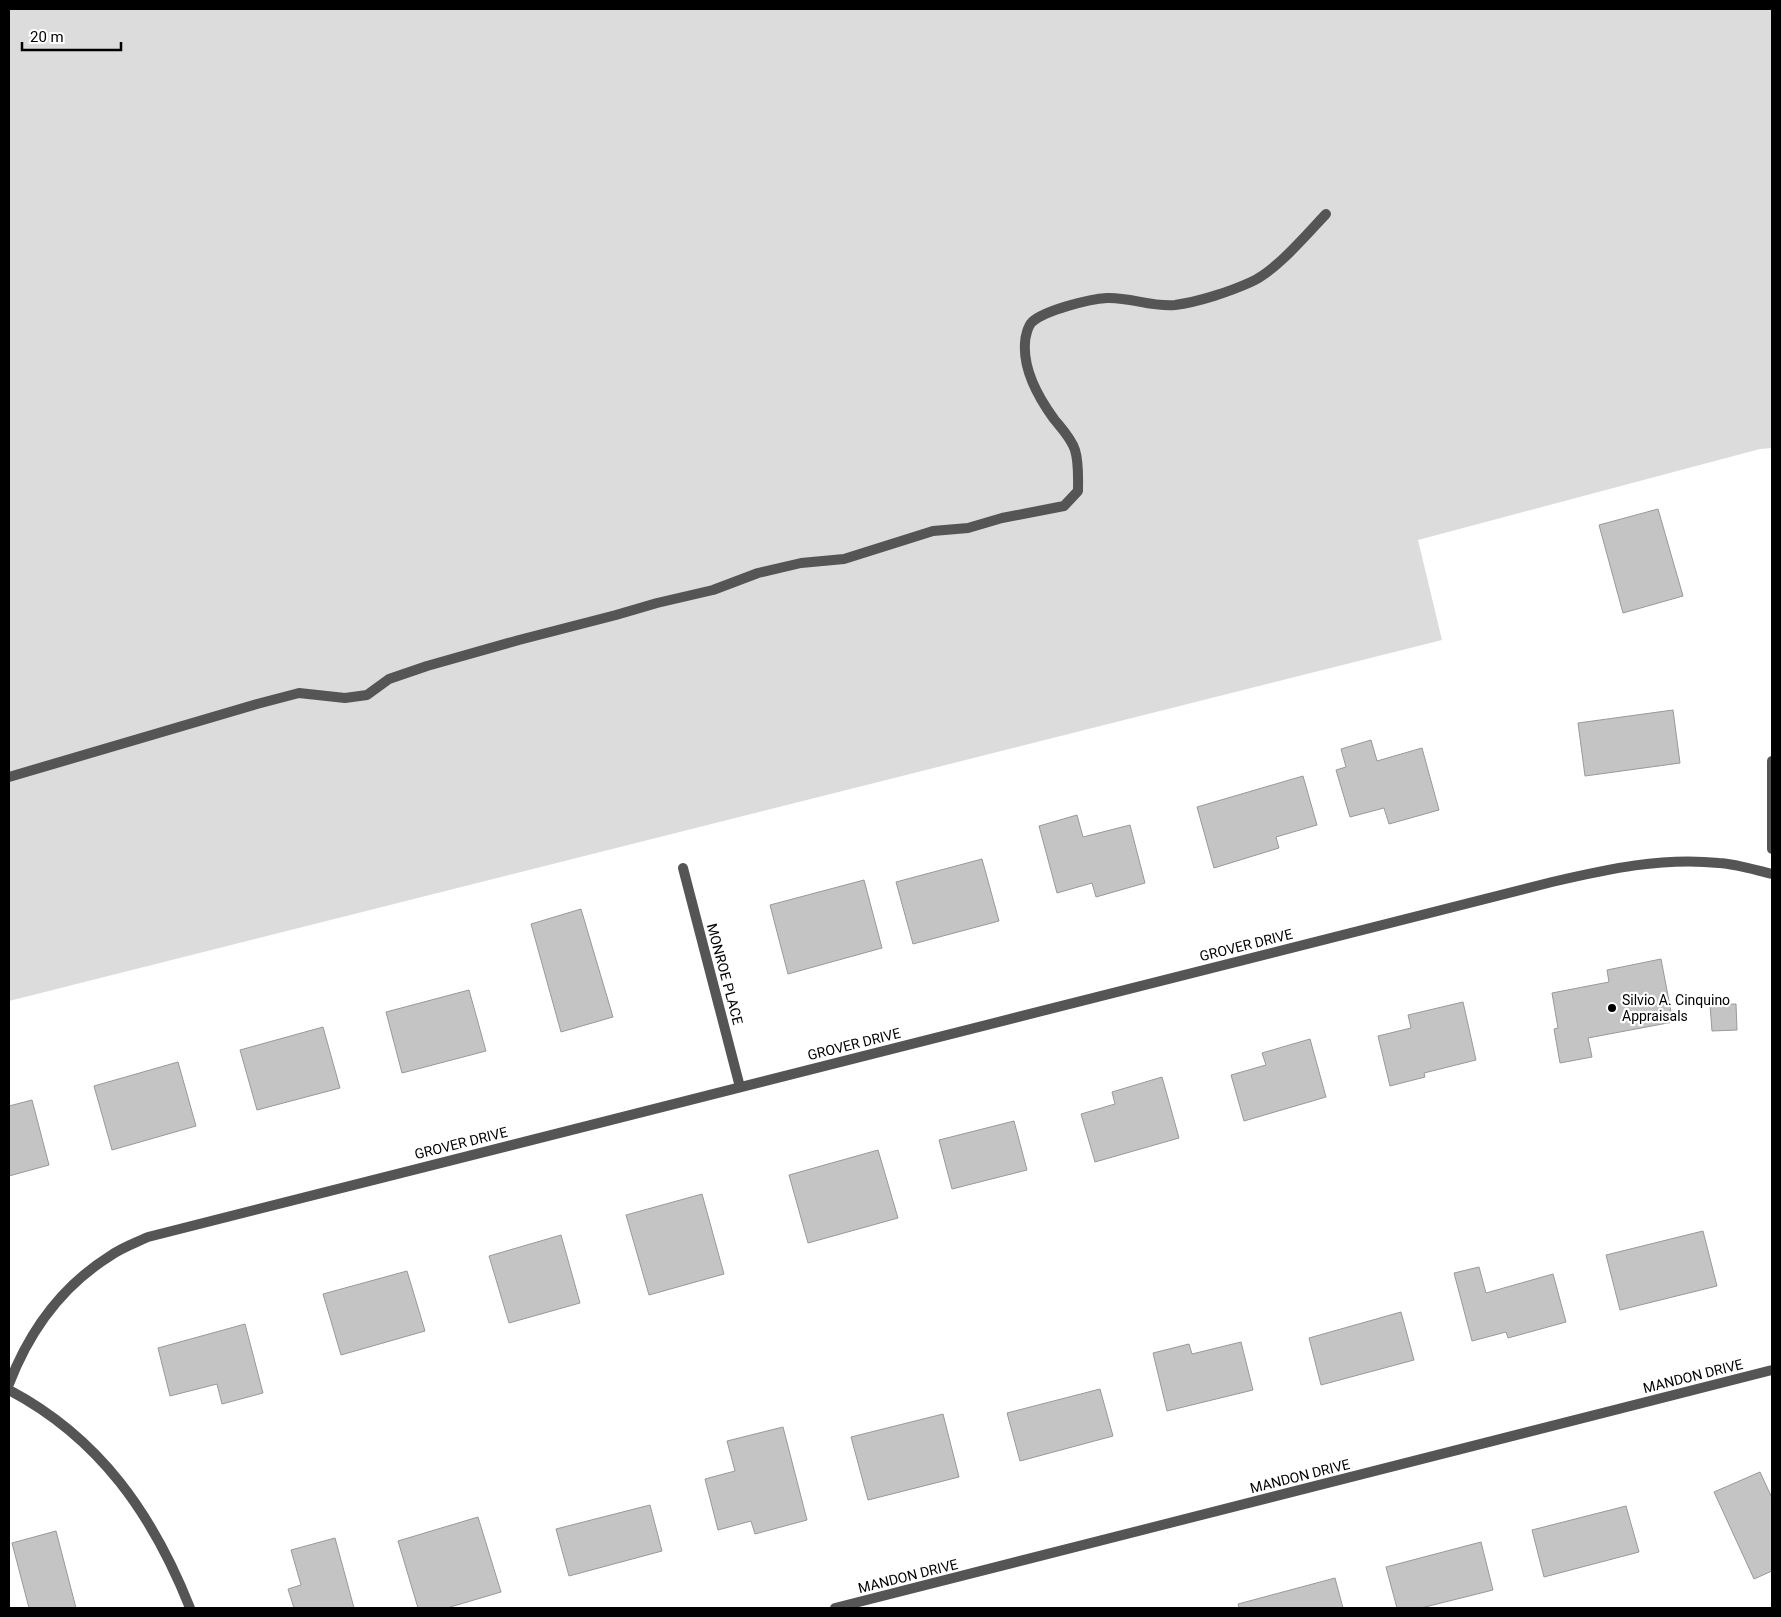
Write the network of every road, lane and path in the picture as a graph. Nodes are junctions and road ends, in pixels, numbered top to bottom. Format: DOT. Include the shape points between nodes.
graph roads {
  1 [pos="1326,214"];
  2 [pos="1772,762"];
  3 [pos="9,777"];
  4 [pos="1772,849"];
  5 [pos="683,868"];
  6 [pos="1772,874"];
  7 [pos="740,1087"];
  8 [pos="1772,1370"];
  9 [pos="9,1384"];
  10 [pos="9,1390"];
  11 [pos="190,1608"];
  12 [pos="835,1608"];
  1 -- 3 [label="street" via="1266,273 1252,282 1175,305 1106,298 1045,313 1031,323 1025,340 1025,360 1031,380 1075,450 1078,491 1064,506 968,528 933,531 844,559 801,563 758,573 713,590 427,666 389,679 367,694 345,698 299,693"];
  2 -- 4 [label="street"];
  5 -- 7 [label="street, MONROE PLACE"];
  6 -- 7 [label="street, GROVER DRIVE" via="1721,863 1671,860 1621,866"];
  7 -- 9 [label="street, GROVER DRIVE" via="148,1237 110,1255 76,1282 45,1316 19,1356"];
  8 -- 12 [label="street, MANDON DRIVE"];
  10 -- 11 [label="street" via="36,1405 77,1436 115,1474 148,1519 175,1570"];
}
